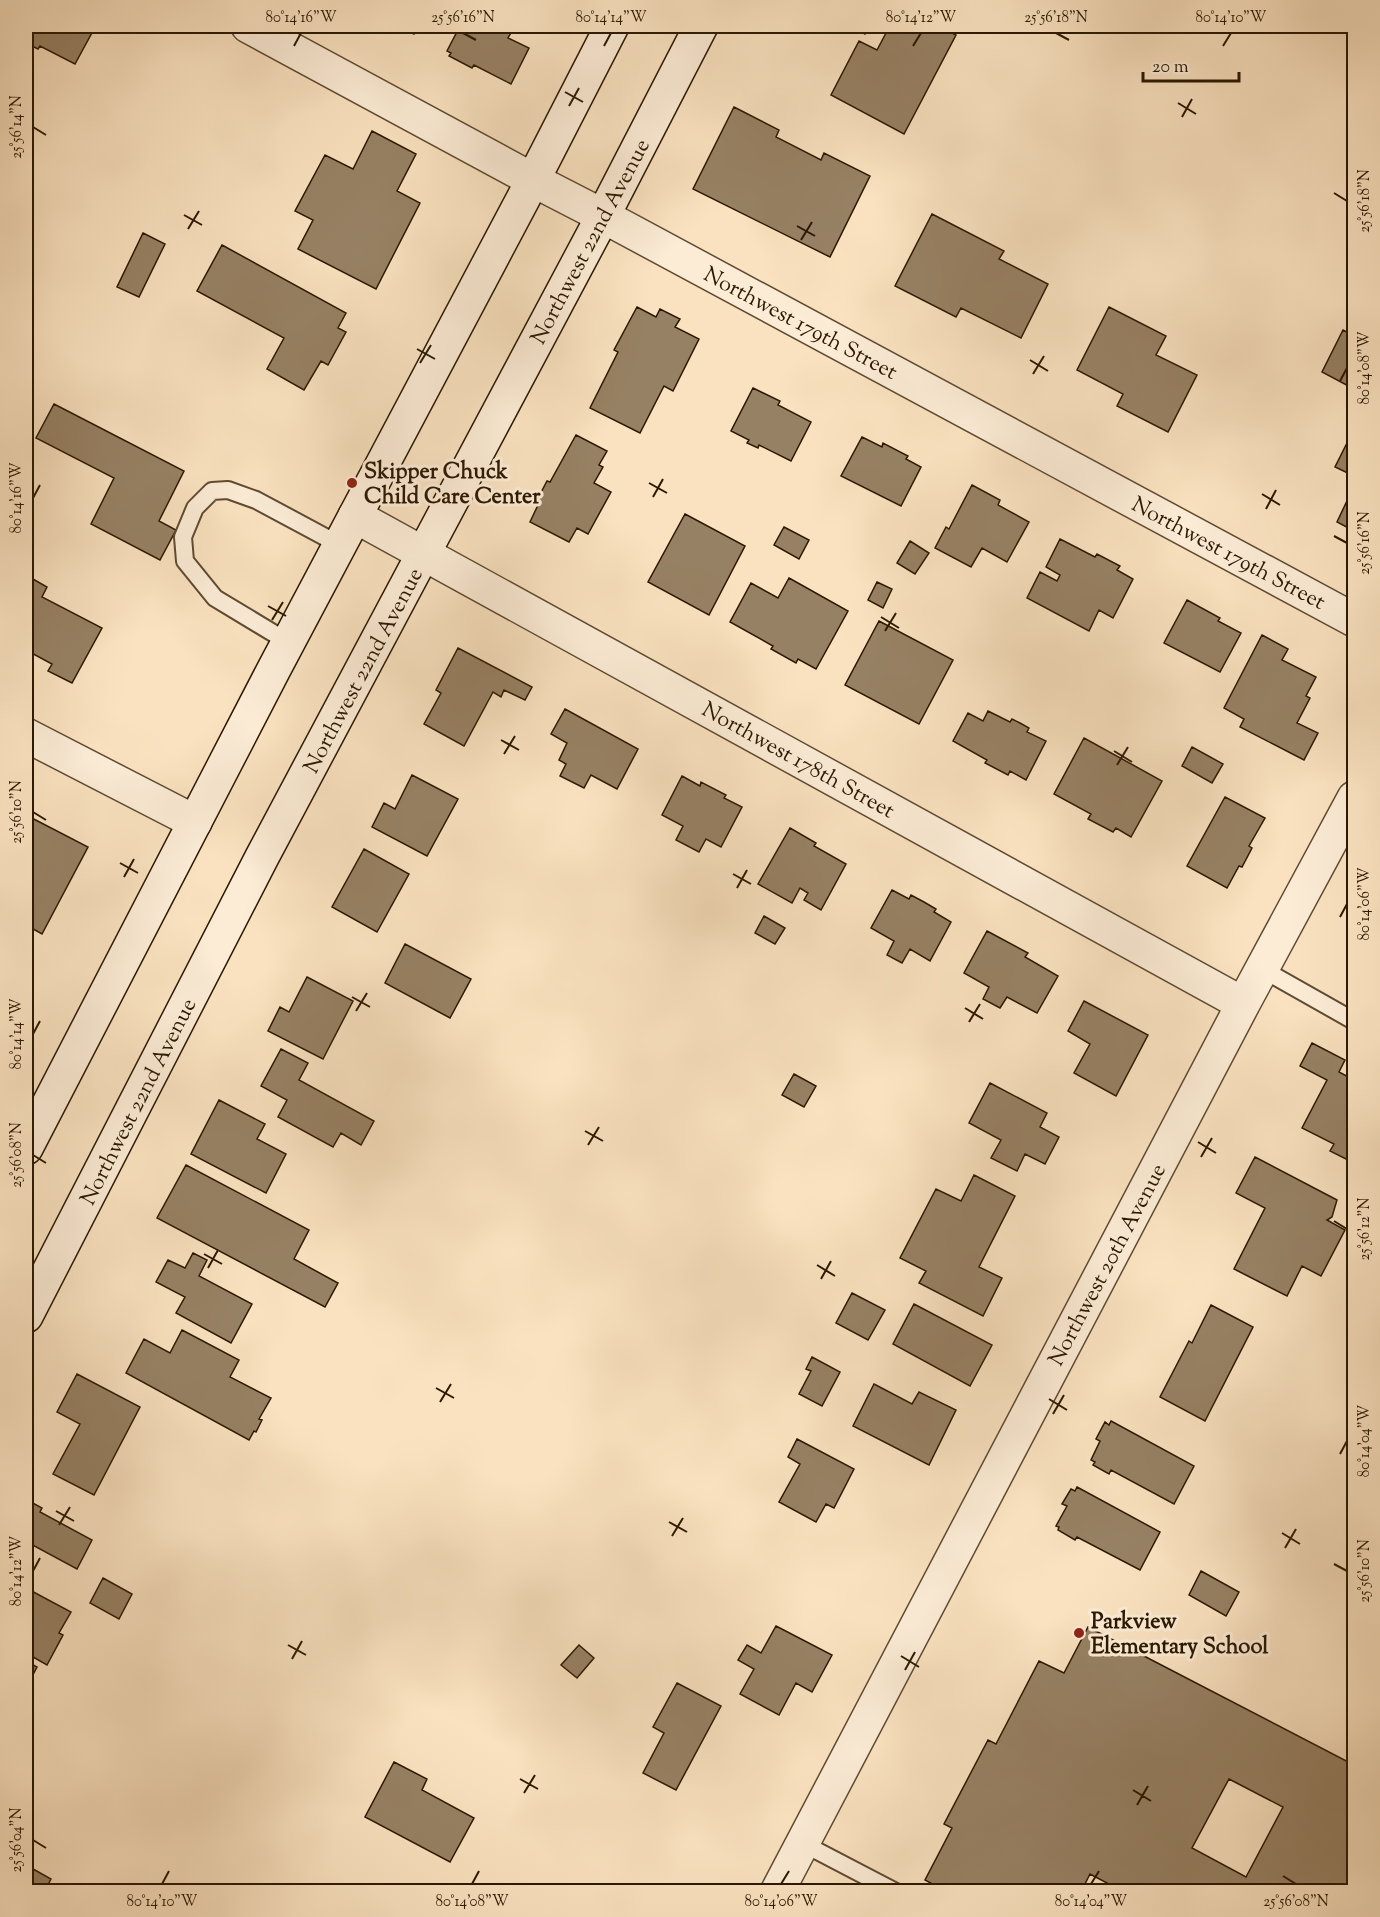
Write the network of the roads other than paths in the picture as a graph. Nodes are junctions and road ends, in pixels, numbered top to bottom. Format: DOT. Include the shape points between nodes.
graph roads {
  1 [pos="248,26"];
  2 [pos="612,26"];
  3 [pos="701,26"];
  4 [pos="533,180"];
  5 [pos="603,216"];
  6 [pos="355,516"];
  7 [pos="340,545"];
  8 [pos="425,553"];
  9 [pos="1354,620"];
  10 [pos="288,642"];
  11 [pos="26,735"];
  12 [pos="1354,798"];
  13 [pos="195,822"];
  14 [pos="1262,969"];
  15 [pos="1243,1004"];
  16 [pos="1354,1021"];
  17 [pos="26,1148"];
  18 [pos="26,1316"];
  19 [pos="802,1843"];
  20 [pos="777,1892"];
  21 [pos="896,1892"];
  1 -- 4 [label="street, Northwest 179th Street"];
  2 -- 4 [label="street"];
  3 -- 5 [label="street, Northwest 22nd Avenue"];
  4 -- 5 [label="street, Northwest 179th Street"];
  4 -- 6 [label="street"];
  5 -- 8 [label="street, Northwest 22nd Avenue"];
  5 -- 9 [label="street, Northwest 179th Street"];
  6 -- 7 [label="street"];
  6 -- 8 [label="street, Northwest 178th Street"];
  7 -- 10 [label="street"];
  7 -- 10 [label="lane" via="256,500 228,490 212,491 195,508 183,537 185,561 215,598"];
  8 -- 15 [label="street, Northwest 178th Street"];
  8 -- 18 [label="street, Northwest 22nd Avenue" via="262,857"];
  10 -- 13 [label="street"];
  11 -- 13 [label="street"];
  12 -- 14 [label="street, Northwest 20th Avenue"];
  13 -- 17 [label="street"];
  14 -- 15 [label="street, Northwest 20th Avenue"];
  14 -- 16 [label="lane"];
  15 -- 19 [label="street, Northwest 20th Avenue"];
  19 -- 20 [label="street, Northwest 20th Avenue"];
  19 -- 21 [label="lane"];
}
